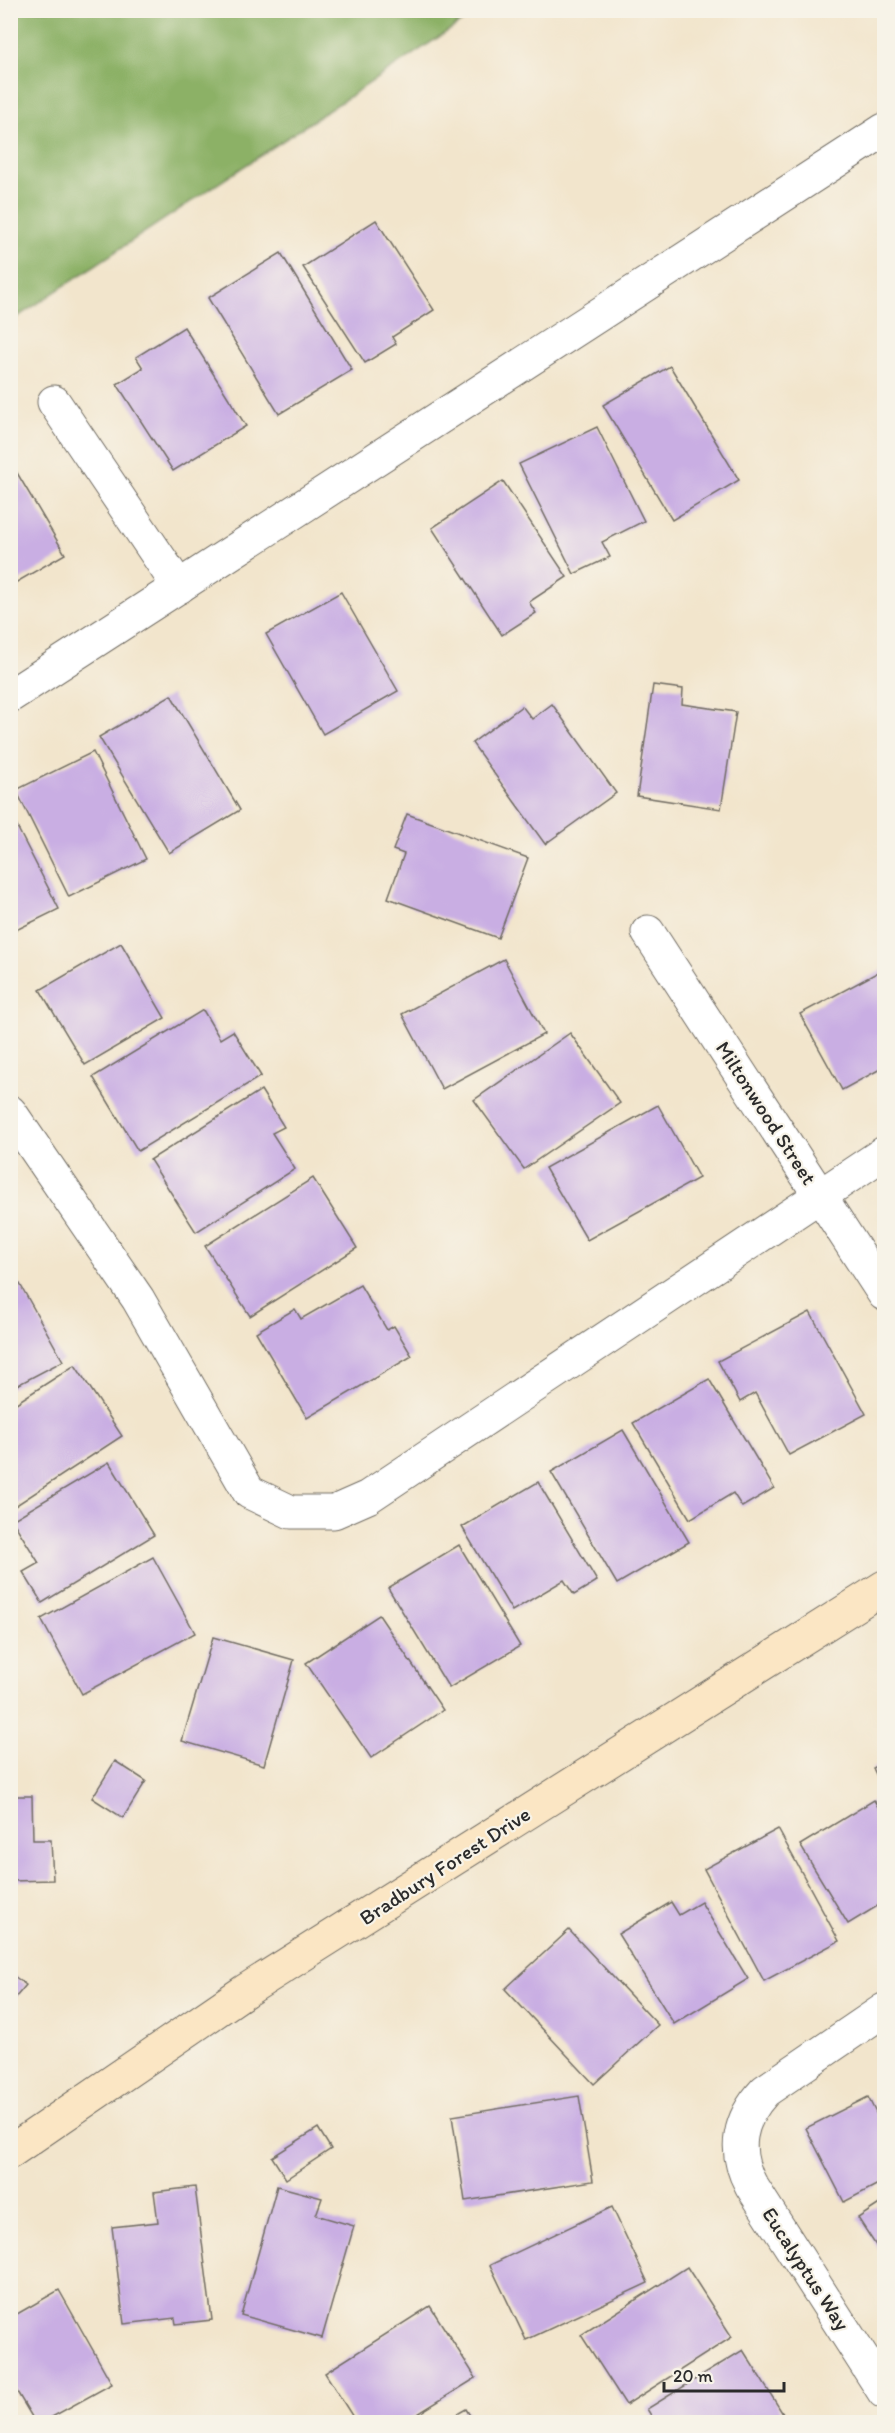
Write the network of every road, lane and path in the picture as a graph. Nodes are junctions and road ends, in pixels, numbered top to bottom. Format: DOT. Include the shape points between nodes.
graph roads {
  1 [pos="885,130"];
  2 [pos="54,402"];
  3 [pos="179,587"];
  4 [pos="10,696"];
  5 [pos="648,932"];
  6 [pos="10,1112"];
  7 [pos="885,1153"];
  8 [pos="819,1196"];
  9 [pos="885,1294"];
  10 [pos="885,1587"];
  11 [pos="885,2010"];
  12 [pos="10,2152"];
  13 [pos="885,2392"];
  1 -- 3 [label="street"];
  2 -- 3 [label="street"];
  3 -- 4 [label="street"];
  5 -- 8 [label="street, Miltonwood Street"];
  6 -- 8 [label="street" via="138,1299 249,1492 291,1512 334,1512 368,1497"];
  7 -- 8 [label="street"];
  8 -- 9 [label="street, Miltonwood Street"];
  10 -- 12 [label="street, Bradbury Forest Drive" via="245,1991"];
  11 -- 13 [label="street, Eucalyptus Way" via="765,2091 750,2108 740,2140 744,2172 751,2185"];
}
